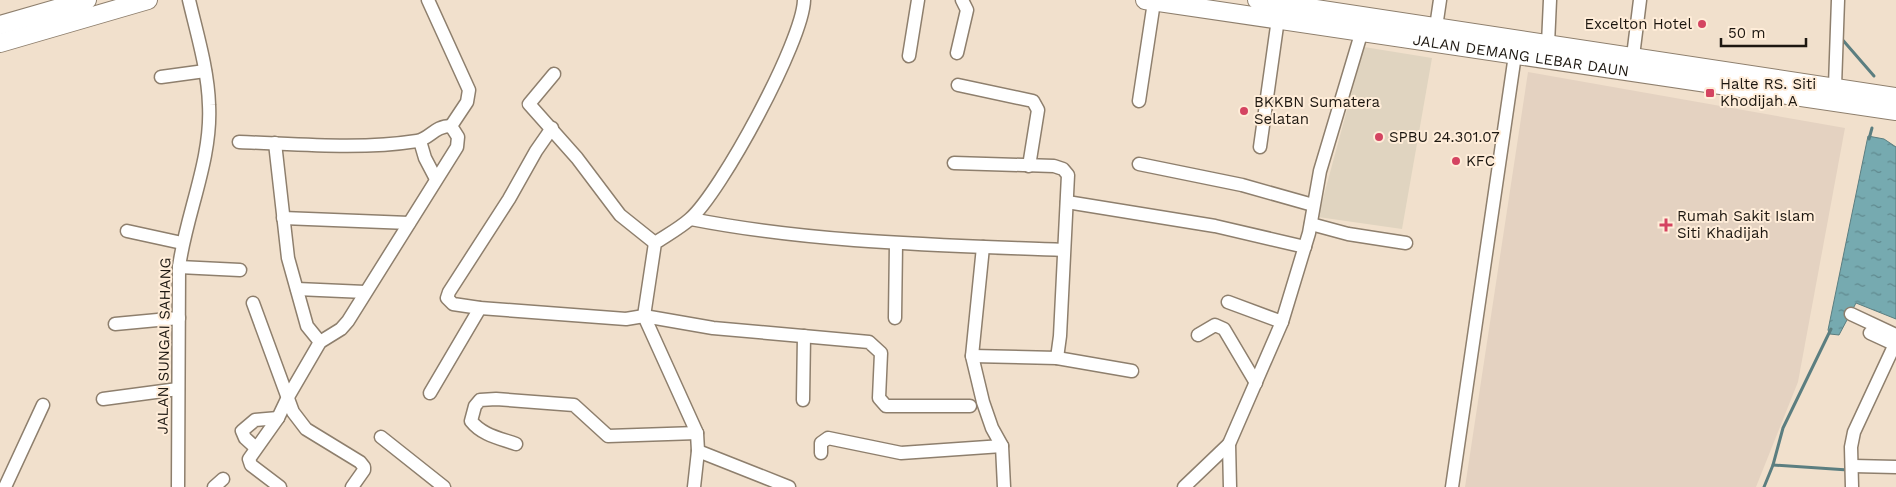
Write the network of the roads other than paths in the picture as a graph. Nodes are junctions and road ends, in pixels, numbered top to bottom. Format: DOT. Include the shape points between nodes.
graph roads {
  1 [pos="87,0"];
  2 [pos="148,0"];
  3 [pos="189,0"];
  4 [pos="428,0"];
  5 [pos="804,0"];
  6 [pos="918,0"];
  7 [pos="962,0"];
  8 [pos="1440,0"];
  9 [pos="1550,0"];
  10 [pos="1640,0"];
  11 [pos="1838,0"];
  12 [pos="1150,1"];
  13 [pos="1270,5"];
  14 [pos="1227,6"];
  15 [pos="1364,24"];
  16 [pos="0,25"];
  17 [pos="1436,27"];
  18 [pos="0,43"];
  19 [pos="1548,44"];
  20 [pos="957,53"];
  21 [pos="1515,55"];
  22 [pos="909,56"];
  23 [pos="1632,64"];
  24 [pos="205,71"];
  25 [pos="554,74"];
  26 [pos="161,77"];
  27 [pos="958,85"];
  28 [pos="1835,86"];
  29 [pos="1896,97"];
  30 [pos="1139,101"];
  31 [pos="1896,111"];
  32 [pos="451,126"];
  33 [pos="552,128"];
  34 [pos="420,141"];
  35 [pos="239,142"];
  36 [pos="275,143"];
  37 [pos="1260,147"];
  38 [pos="954,163"];
  39 [pos="1139,164"];
  40 [pos="1029,166"];
  41 [pos="436,180"];
  42 [pos="1067,202"];
  43 [pos="1313,205"];
  44 [pos="283,218"];
  45 [pos="691,218"];
  46 [pos="409,223"];
  47 [pos="1311,224"];
  48 [pos="127,231"];
  49 [pos="182,243"];
  50 [pos="655,243"];
  51 [pos="1406,243"];
  52 [pos="896,244"];
  53 [pos="982,247"];
  54 [pos="1305,247"];
  55 [pos="1063,250"];
  56 [pos="179,267"];
  57 [pos="240,270"];
  58 [pos="297,289"];
  59 [pos="365,292"];
  60 [pos="1228,302"];
  61 [pos="253,303"];
  62 [pos="480,308"];
  63 [pos="1851,314"];
  64 [pos="644,316"];
  65 [pos="179,318"];
  66 [pos="895,318"];
  67 [pos="1282,322"];
  68 [pos="115,324"];
  69 [pos="1870,333"];
  70 [pos="1198,335"];
  71 [pos="804,336"];
  72 [pos="1896,341"];
  73 [pos="320,342"];
  74 [pos="972,356"];
  75 [pos="1056,358"];
  76 [pos="1132,371"];
  77 [pos="1256,383"];
  78 [pos="178,389"];
  79 [pos="430,392"];
  80 [pos="288,397"];
  81 [pos="103,399"];
  82 [pos="802,400"];
  83 [pos="43,405"];
  84 [pos="970,406"];
  85 [pos="278,418"];
  86 [pos="697,433"];
  87 [pos="381,437"];
  88 [pos="516,444"];
  89 [pos="1229,444"];
  90 [pos="1002,446"];
  91 [pos="256,448"];
  92 [pos="698,451"];
  93 [pos="821,453"];
  94 [pos="1896,467"];
  95 [pos="1853,469"];
  96 [pos="439,486"];
  97 [pos="5,487"];
  98 [pos="178,487"];
  99 [pos="280,487"];
  100 [pos="352,487"];
  101 [pos="694,487"];
  102 [pos="789,487"];
  103 [pos="1004,487"];
  104 [pos="1184,487"];
  105 [pos="1230,487"];
  106 [pos="1452,487"];
  107 [pos="1852,487"];
  1 -- 16 [label="highway"];
  2 -- 18 [label="highway"];
  3 -- 24 [label="street, JALAN SUNGAI SAHANG"];
  4 -- 32 [label="street" via="469,90 467,102"];
  5 -- 45 [label="street" via="796,36 748,133 707,199"];
  6 -- 22 [label="street"];
  7 -- 20 [label="street" via="967,10"];
  8 -- 17 [label="street"];
  9 -- 19 [label="street"];
  10 -- 23 [label="street"];
  11 -- 28 [label="street"];
  12 -- 14 [label="highway, JALAN DEMANG LEBAR DAUN"];
  12 -- 30 [label="street"];
  13 -- 14 [label="highway, JALAN DEMANG LEBAR DAUN"];
  13 -- 15 [label="highway, JALAN DEMANG LEBAR DAUN"];
  13 -- 37 [label="street"];
  15 -- 17 [label="highway, JALAN DEMANG LEBAR DAUN"];
  15 -- 21 [label="highway, JALAN DEMANG LEBAR DAUN"];
  15 -- 43 [label="street"];
  17 -- 19 [label="highway, JALAN DEMANG LEBAR DAUN"];
  19 -- 23 [label="highway, JALAN DEMANG LEBAR DAUN"];
  21 -- 23 [label="highway, JALAN DEMANG LEBAR DAUN"];
  21 -- 106 [label="street"];
  23 -- 28 [label="highway, JALAN DEMANG LEBAR DAUN"];
  23 -- 31 [label="highway, JALAN DEMANG LEBAR DAUN"];
  24 -- 26 [label="street"];
  24 -- 49 [label="street, JALAN SUNGAI SAHANG" via="209,106 205,148"];
  25 -- 33 [label="street" via="530,104"];
  27 -- 40 [label="street" via="1033,101 1038,110"];
  28 -- 29 [label="highway, JALAN DEMANG LEBAR DAUN"];
  32 -- 34 [label="street" via="442,126"];
  32 -- 41 [label="street" via="458,137 457,147"];
  33 -- 50 [label="street" via="620,215"];
  33 -- 62 [label="street" via="449,292 447,298 453,304"];
  34 -- 36 [label="street" via="334,145"];
  34 -- 41 [label="street"];
  35 -- 36 [label="street"];
  36 -- 44 [label="street"];
  38 -- 40 [label="street"];
  39 -- 43 [label="street" via="1242,185"];
  40 -- 42 [label="street" via="1063,169 1068,175"];
  41 -- 46 [label="street"];
  42 -- 54 [label="street" via="1215,226"];
  42 -- 55 [label="street"];
  43 -- 47 [label="street"];
  44 -- 46 [label="street"];
  44 -- 58 [label="street" via="288,258"];
  45 -- 50 [label="street"];
  45 -- 52 [label="street" via="735,227"];
  46 -- 59 [label="street"];
  47 -- 51 [label="street"];
  47 -- 54 [label="street"];
  48 -- 49 [label="street"];
  49 -- 56 [label="street, JALAN SUNGAI SAHANG"];
  50 -- 64 [label="street"];
  52 -- 53 [label="street"];
  52 -- 66 [label="street"];
  53 -- 55 [label="street"];
  53 -- 74 [label="street"];
  54 -- 67 [label="street"];
  55 -- 75 [label="street" via="1060,336"];
  56 -- 57 [label="street"];
  56 -- 65 [label="street, JALAN SUNGAI SAHANG"];
  58 -- 59 [label="street"];
  58 -- 73 [label="street" via="306,326"];
  59 -- 73 [label="street" via="341,329"];
  60 -- 67 [label="street"];
  61 -- 80 [label="street"];
  62 -- 64 [label="street" via="626,319"];
  62 -- 79 [label="street"];
  63 -- 72 [label="street"];
  64 -- 71 [label="street" via="713,328"];
  64 -- 86 [label="street"];
  65 -- 68 [label="street"];
  65 -- 78 [label="street, JALAN SUNGAI SAHANG"];
  67 -- 77 [label="street"];
  69 -- 72 [label="street"];
  70 -- 77 [label="street" via="1215,325 1224,329"];
  71 -- 82 [label="street"];
  71 -- 84 [label="street" via="865,341 876,347 881,354 879,398 886,406"];
  72 -- 95 [label="street" via="1854,432 1851,447"];
  73 -- 80 [label="street"];
  74 -- 75 [label="street"];
  74 -- 90 [label="street" via="983,402"];
  75 -- 76 [label="street"];
  77 -- 89 [label="street"];
  78 -- 81 [label="street"];
  78 -- 98 [label="street, JALAN SUNGAI SAHANG"];
  80 -- 85 [label="street"];
  80 -- 100 [label="street" via="293,412 306,429 364,466"];
  83 -- 97 [label="street"];
  85 -- 91 [label="street"];
  85 -- 91 [label="street" via="255,420 242,431"];
  86 -- 88 [label="street" via="608,436 574,405 480,400 471,421 484,433"];
  86 -- 92 [label="street"];
  87 -- 96 [label="street"];
  89 -- 104 [label="street"];
  89 -- 105 [label="street"];
  90 -- 93 [label="street" via="901,454 828,438 822,444"];
  90 -- 103 [label="street"];
  91 -- 99 [label="street" via="249,459 251,465"];
  92 -- 101 [label="street"];
  92 -- 102 [label="street"];
  94 -- 95 [label="street"];
  95 -- 107 [label="street"];
}
